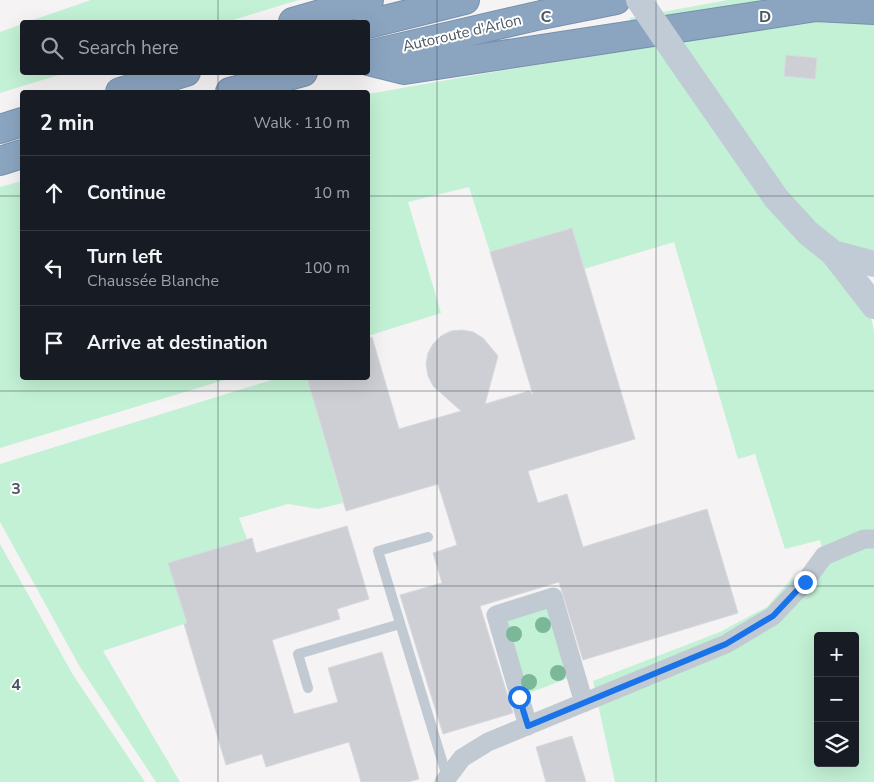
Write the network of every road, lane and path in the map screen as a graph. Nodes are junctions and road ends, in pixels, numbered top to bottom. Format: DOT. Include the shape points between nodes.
graph roads {
  1 [pos="369,0"];
  2 [pos="465,0"];
  3 [pos="616,0"];
  4 [pos="639,0"];
  5 [pos="874,10"];
  6 [pos="301,20"];
  7 [pos="370,24"];
  8 [pos="370,55"];
  9 [pos="370,62"];
  10 [pos="176,75"];
  11 [pos="292,75"];
  12 [pos="127,90"];
  13 [pos="237,90"];
  14 [pos="20,123"];
  15 [pos="0,129"];
  16 [pos="20,155"];
  17 [pos="0,161"];
  18 [pos="833,253"];
  19 [pos="874,264"];
  20 [pos="874,306"];
  21 [pos="428,537"];
  22 [pos="874,539"];
  23 [pos="400,624"];
  24 [pos="308,688"];
  25 [pos="584,703"];
  26 [pos="528,726"];
  27 [pos="445,779"];
  1 -- 6 [label="highway"];
  2 -- 7 [label="highway, Autoroute d'Arlon"];
  3 -- 8 [label="highway, Autoroute d'Arlon"];
  4 -- 18 [label="main road, bridge" via="776,198 808,233"];
  5 -- 9 [label="highway" via="816,7 404,70"];
  10 -- 12 [label="highway"];
  11 -- 13 [label="highway"];
  14 -- 15 [label="highway"];
  16 -- 17 [label="highway"];
  18 -- 19 [label="main road"];
  18 -- 20 [label="main road"];
  21 -- 23 [label="lane" via="378,552"];
  22 -- 25 [label="street" via="864,539 824,556 773,616 726,644"];
  23 -- 24 [label="lane" via="298,654"];
  23 -- 27 [label="lane"];
  25 -- 26 [label="street"];
  25 -- 26 [label="street" via="553,597 496,615"];
  26 -- 27 [label="street" via="488,742 462,758"];
}
